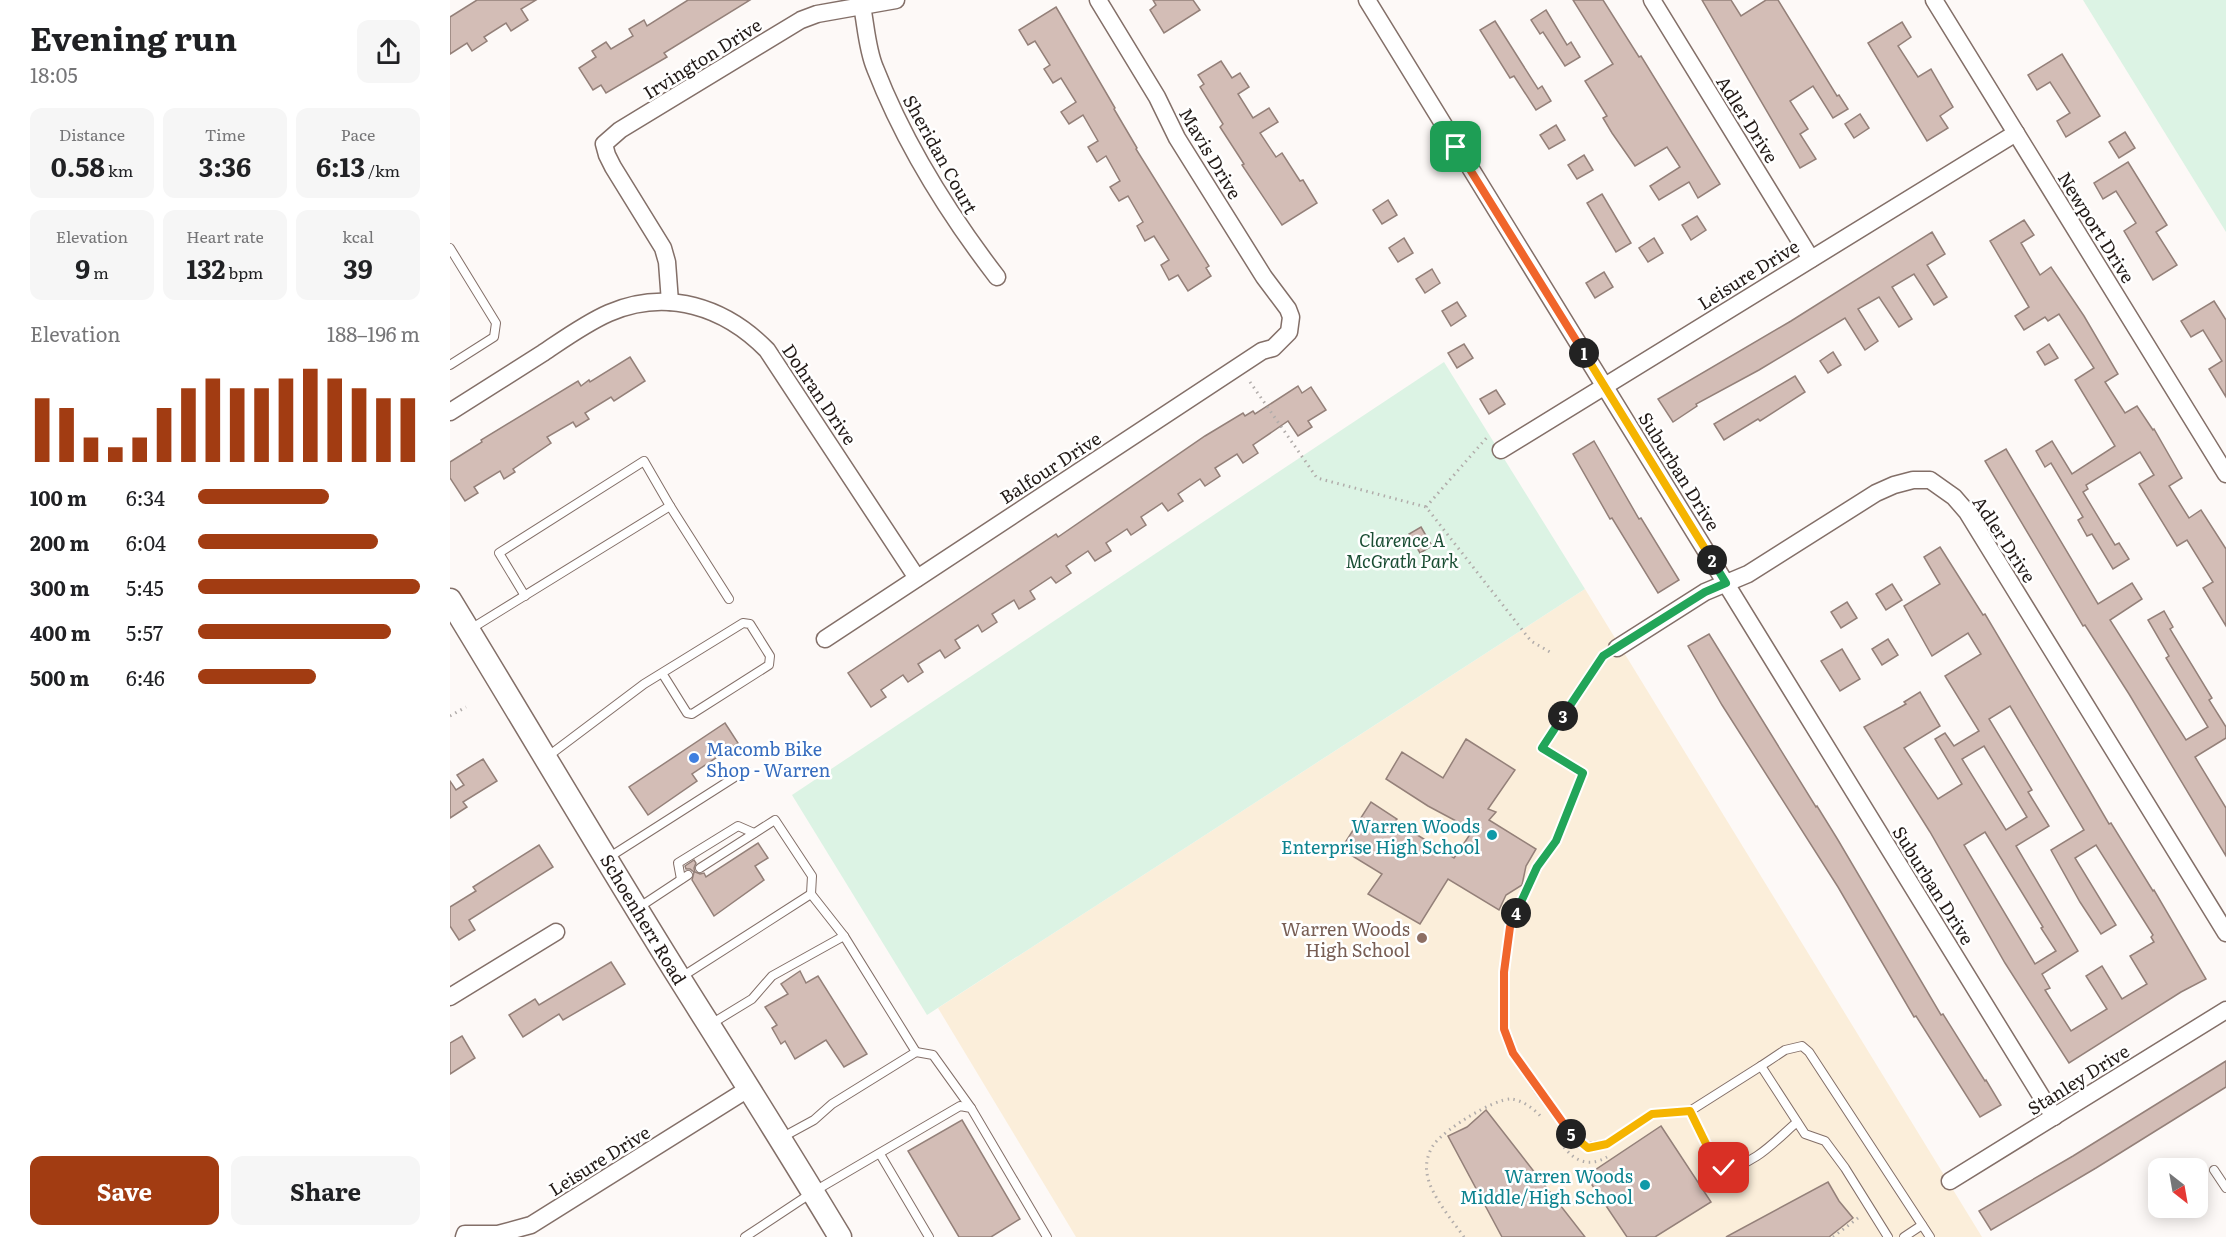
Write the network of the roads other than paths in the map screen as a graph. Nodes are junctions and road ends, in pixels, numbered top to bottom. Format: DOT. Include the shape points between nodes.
graph roads {
  1 [pos="896,0"];
  2 [pos="1098,0"];
  3 [pos="1366,0"];
  4 [pos="1652,0"];
  5 [pos="1934,0"];
  6 [pos="862,6"];
  7 [pos="2016,132"];
  8 [pos="450,248"];
  9 [pos="1811,259"];
  10 [pos="997,277"];
  11 [pos="670,302"];
  12 [pos="1292,325"];
  13 [pos="450,365"];
  14 [pos="1604,386"];
  15 [pos="450,412"];
  16 [pos="1501,450"];
  17 [pos="2226,474"];
  18 [pos="670,506"];
  19 [pos="917,578"];
  20 [pos="1726,583"];
  21 [pos="525,596"];
  22 [pos="729,599"];
  23 [pos="450,600"];
  24 [pos="469,631"];
  25 [pos="825,639"];
  26 [pos="1617,648"];
  27 [pos="662,673"];
  28 [pos="547,757"];
  29 [pos="746,770"];
  30 [pos="754,833"];
  31 [pos="608,858"];
  32 [pos="700,868"];
  33 [pos="811,894"];
  34 [pos="637,908"];
  35 [pos="556,932"];
  36 [pos="2226,933"];
  37 [pos="844,936"];
  38 [pos="680,978"];
  39 [pos="450,997"];
  40 [pos="2226,1010"];
  41 [pos="710,1025"];
  42 [pos="916,1052"];
  43 [pos="1761,1066"];
  44 [pos="748,1089"];
  45 [pos="971,1108"];
  46 [pos="1690,1111"];
  47 [pos="2054,1117"];
  48 [pos="1797,1122"];
  49 [pos="781,1138"];
  50 [pos="880,1154"];
  51 [pos="2214,1170"];
  52 [pos="1950,1181"];
  53 [pos="2226,1188"];
  54 [pos="813,1192"];
  55 [pos="1922,1225"];
  56 [pos="460,1233"];
  57 [pos="745,1237"];
  58 [pos="840,1237"];
  59 [pos="929,1237"];
  60 [pos="1047,1237"];
  61 [pos="1888,1237"];
  62 [pos="1904,1237"];
  63 [pos="1930,1237"];
  1 -- 6 [label="street, Irvington Drive"];
  2 -- 12 [label="street, Mavis Drive" via="1157,97 1177,138 1287,309"];
  3 -- 14 [label="street, Suburban Drive"];
  4 -- 9 [label="street, Adler Drive"];
  5 -- 7 [label="street, Newport Drive"];
  6 -- 10 [label="street, Sheridan Court" via="874,67 907,140 935,191"];
  6 -- 11 [label="street, Irvington Drive" via="801,20 620,130 604,144 606,155 663,248"];
  7 -- 9 [label="street, Leisure Drive"];
  7 -- 17 [label="street, Newport Drive"];
  8 -- 13 [label="lane" via="496,323 494,337"];
  9 -- 14 [label="street, Leisure Drive"];
  11 -- 15 [label="street" via="647,303 608,313"];
  11 -- 19 [label="street, Dohran Drive" via="720,314 746,329 767,350"];
  12 -- 19 [label="street, Balfour Drive" via="1273,348 1262,351"];
  14 -- 16 [label="street, Leisure Drive"];
  14 -- 20 [label="street, Suburban Drive"];
  18 -- 21 [label="lane"];
  18 -- 21 [label="lane" via="644,461 499,553"];
  18 -- 22 [label="lane"];
  19 -- 25 [label="street, Balfour Drive"];
  20 -- 26 [label="street, Adler Drive" via="1705,592"];
  20 -- 36 [label="street, Adler Drive" via="1748,574 1894,485 1930,480 1942,488 1967,512"];
  20 -- 47 [label="street, Suburban Drive"];
  21 -- 24 [label="lane"];
  23 -- 24 [label="main road, Schoenherr Road"];
  24 -- 28 [label="main road, Schoenherr Road"];
  26 -- 46 [label="lane" via="1603,656 1542,748 1583,773 1556,841 1537,867 1510,927 1504,972 1504,1029 1513,1053 1537,1088 1574,1138 1588,1148 1607,1144 1652,1114"];
  27 -- 27 [label="lane" via="687,714 692,714 769,665 770,656 750,624 743,623"];
  27 -- 28 [label="lane"];
  28 -- 31 [label="main road, Schoenherr Road"];
  29 -- 31 [label="lane"];
  30 -- 32 [label="lane"];
  30 -- 33 [label="lane" via="775,820 812,876"];
  30 -- 34 [label="lane" via="738,826 678,863 685,877"];
  31 -- 34 [label="main road, Schoenherr Road"];
  33 -- 37 [label="lane"];
  33 -- 38 [label="lane"];
  34 -- 38 [label="main road, Schoenherr Road"];
  35 -- 39 [label="street"];
  37 -- 41 [label="lane" via="772,976 752,999"];
  37 -- 42 [label="lane"];
  38 -- 41 [label="main road, Schoenherr Road"];
  40 -- 47 [label="street, Stanley Drive"];
  41 -- 44 [label="main road, Schoenherr Road"];
  42 -- 45 [label="lane" via="933,1055"];
  42 -- 49 [label="lane"];
  43 -- 46 [label="lane"];
  43 -- 48 [label="lane"];
  43 -- 55 [label="lane" via="1785,1050 1802,1046 1809,1052"];
  44 -- 49 [label="main road, Schoenherr Road"];
  44 -- 56 [label="street, Leisure Drive" via="531,1225 498,1234"];
  45 -- 50 [label="lane" via="960,1106"];
  45 -- 60 [label="lane"];
  46 -- 48 [label="lane" via="1712,1156 1724,1168 1735,1168 1762,1153"];
  47 -- 52 [label="street, Stanley Drive"];
  48 -- 61 [label="lane" via="1805,1134 1825,1141"];
  49 -- 54 [label="main road, Schoenherr Road"];
  50 -- 54 [label="lane"];
  50 -- 59 [label="lane"];
  51 -- 53 [label="lane"];
  54 -- 57 [label="lane"];
  54 -- 58 [label="main road, Schoenherr Road"];
  55 -- 62 [label="lane"];
  55 -- 63 [label="lane"];
}
